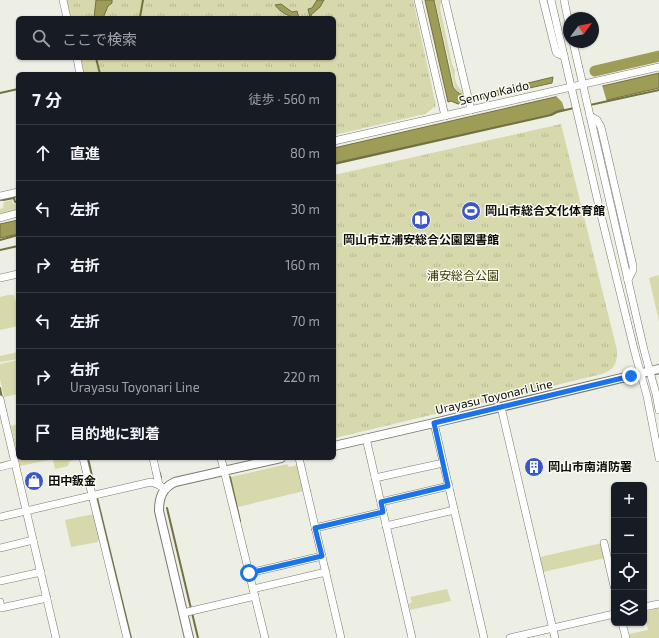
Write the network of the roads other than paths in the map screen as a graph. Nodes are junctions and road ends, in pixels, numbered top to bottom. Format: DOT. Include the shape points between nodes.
graph roads {
  1 [pos="63,0"];
  2 [pos="418,0"];
  3 [pos="445,0"];
  4 [pos="543,0"];
  5 [pos="551,0"];
  6 [pos="564,0"];
  7 [pos="566,12"];
  8 [pos="67,16"];
  9 [pos="574,48"];
  10 [pos="564,56"];
  11 [pos="76,60"];
  12 [pos="659,67"];
  13 [pos="80,72"];
  14 [pos="584,87"];
  15 [pos="572,90"];
  16 [pos="471,110"];
  17 [pos="445,116"];
  18 [pos="336,141"];
  19 [pos="16,192"];
  20 [pos="0,196"];
  21 [pos="16,214"];
  22 [pos="0,218"];
  23 [pos="16,274"];
  24 [pos="0,278"];
  25 [pos="659,369"];
  26 [pos="650,372"];
  27 [pos="641,374"];
  28 [pos="0,399"];
  29 [pos="501,407"];
  30 [pos="659,410"];
  31 [pos="434,423"];
  32 [pos="366,438"];
  33 [pos="336,446"];
  34 [pos="659,458"];
  35 [pos="83,460"];
  36 [pos="154,460"];
  37 [pos="222,460"];
  38 [pos="270,460"];
  39 [pos="299,460"];
  40 [pos="15,463"];
  41 [pos="443,463"];
  42 [pos="0,467"];
  43 [pos="224,470"];
  44 [pos="375,478"];
  45 [pos="448,486"];
  46 [pos="162,487"];
  47 [pos="92,496"];
  48 [pos="381,502"];
  49 [pos="454,510"];
  50 [pos="26,511"];
  51 [pos="383,512"];
  52 [pos="0,517"];
  53 [pos="386,526"];
  54 [pos="315,528"];
  55 [pos="33,540"];
  56 [pos="604,543"];
  57 [pos="0,548"];
  58 [pos="322,556"];
  59 [pos="41,572"];
  60 [pos="326,572"];
  61 [pos="249,573"];
  62 [pos="611,573"];
  63 [pos="0,581"];
  64 [pos="254,593"];
  65 [pos="47,598"];
  66 [pos="0,602"];
  67 [pos="659,604"];
  68 [pos="647,606"];
  69 [pos="189,611"];
  70 [pos="611,615"];
  71 [pos="623,626"];
  72 [pos="553,628"];
  73 [pos="521,637"];
  74 [pos="56,638"];
  75 [pos="126,638"];
  76 [pos="190,638"];
  77 [pos="265,638"];
  78 [pos="341,638"];
  79 [pos="412,638"];
  80 [pos="484,638"];
  81 [pos="510,638"];
  82 [pos="555,638"];
  83 [pos="626,638"];
  1 -- 8 [label="street"];
  2 -- 17 [label="street"];
  3 -- 16 [label="street"];
  4 -- 10 [label="street" via="556,52"];
  5 -- 10 [label="street"];
  6 -- 7 [label="street"];
  9 -- 14 [label="street"];
  10 -- 15 [label="street"];
  11 -- 13 [label="street"];
  12 -- 14 [label="street, Senryo Kaido"];
  14 -- 15 [label="street, Senryo Kaido"];
  14 -- 26 [label="street"];
  15 -- 16 [label="street, Senryo Kaido"];
  15 -- 27 [label="street"];
  16 -- 17 [label="street, Senryo Kaido"];
  17 -- 18 [label="street, Senryo Kaido"];
  19 -- 20 [label="street"];
  21 -- 22 [label="street"];
  23 -- 24 [label="street"];
  25 -- 26 [label="main road, Urayasu Toyonari Line"];
  26 -- 27 [label="main road, Urayasu Toyonari Line"];
  26 -- 30 [label="street"];
  27 -- 29 [label="main road, Urayasu Toyonari Line"];
  27 -- 34 [label="street"];
  28 -- 40 [label="street"];
  29 -- 31 [label="main road, Urayasu Toyonari Line"];
  29 -- 72 [label="street"];
  31 -- 32 [label="main road, Urayasu Toyonari Line"];
  31 -- 41 [label="street"];
  32 -- 33 [label="main road, Urayasu Toyonari Line"];
  32 -- 44 [label="street"];
  35 -- 47 [label="street"];
  36 -- 46 [label="street"];
  37 -- 43 [label="street"];
  38 -- 43 [label="main road"];
  39 -- 54 [label="street"];
  40 -- 42 [label="street"];
  40 -- 50 [label="street"];
  41 -- 44 [label="street"];
  41 -- 45 [label="street"];
  43 -- 46 [label="main road"];
  43 -- 61 [label="street"];
  44 -- 48 [label="street"];
  45 -- 48 [label="street"];
  45 -- 49 [label="street"];
  46 -- 47 [label="street" via="151,482"];
  46 -- 69 [label="main road" via="159,511"];
  47 -- 50 [label="street"];
  47 -- 75 [label="street"];
  48 -- 51 [label="street"];
  49 -- 53 [label="street"];
  49 -- 80 [label="street"];
  50 -- 52 [label="street"];
  50 -- 55 [label="street"];
  51 -- 53 [label="street"];
  51 -- 54 [label="street"];
  53 -- 79 [label="street"];
  54 -- 58 [label="street"];
  55 -- 57 [label="street"];
  55 -- 59 [label="street"];
  56 -- 62 [label="street"];
  58 -- 60 [label="street"];
  58 -- 61 [label="street"];
  59 -- 63 [label="street"];
  59 -- 65 [label="street"];
  60 -- 64 [label="street"];
  60 -- 78 [label="street"];
  61 -- 64 [label="street"];
  64 -- 69 [label="street"];
  64 -- 77 [label="street"];
  65 -- 66 [label="street" via="1,608"];
  65 -- 74 [label="street"];
  67 -- 68 [label="street"];
  69 -- 76 [label="main road"];
  70 -- 72 [label="street"];
  71 -- 83 [label="street"];
  72 -- 73 [label="street"];
  72 -- 82 [label="street"];
  73 -- 81 [label="street"];
}
